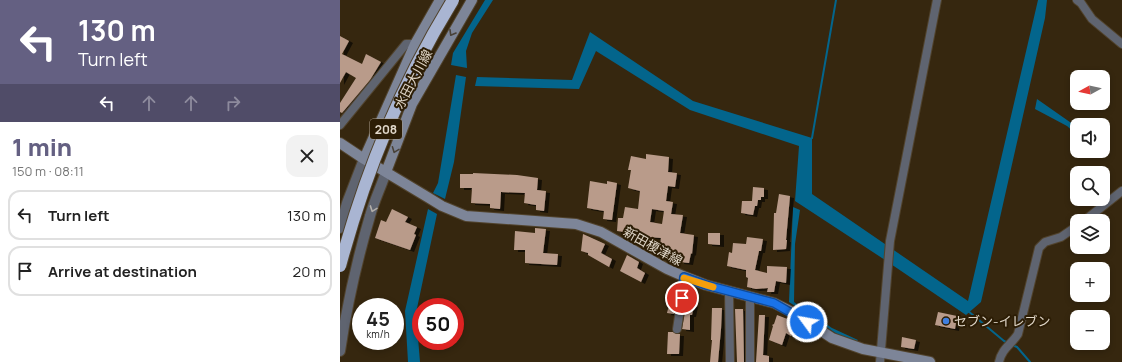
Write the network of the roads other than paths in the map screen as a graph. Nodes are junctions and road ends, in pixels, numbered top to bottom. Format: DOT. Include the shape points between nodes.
graph roads {
  1 [pos="440,0"];
  2 [pos="449,0"];
  3 [pos="454,0"];
  4 [pos="472,0"];
  5 [pos="937,0"];
  6 [pos="1077,0"];
  7 [pos="415,44"];
  8 [pos="1122,44"];
  9 [pos="340,125"];
  10 [pos="340,143"];
  11 [pos="364,159"];
  12 [pos="386,172"];
  13 [pos="1122,192"];
  14 [pos="1093,214"];
  15 [pos="340,228"];
  16 [pos="1070,231"];
  17 [pos="340,250"];
  18 [pos="340,266"];
  19 [pos="684,277"];
  20 [pos="729,291"];
  21 [pos="750,296"];
  22 [pos="677,330"];
  23 [pos="340,352"];
  24 [pos="881,358"];
  25 [pos="730,362"];
  26 [pos="750,362"];
  27 [pos="930,362"];
  28 [pos="999,362"];
  1 -- 7 [label="main road, 水田大川線"];
  2 -- 17 [label="highway, 208" via="417,55 389,113 358,190"];
  3 -- 18 [label="highway, 208, bridge" via="420,57 392,114 360,198"];
  4 -- 12 [label="main road, 水田大川線, one-way" via="412,104"];
  5 -- 24 [label="street" via="890,246"];
  6 -- 8 [label="street" via="1092,19"];
  7 -- 9 [label="street" via="406,44"];
  7 -- 11 [label="main road, 水田大川線"];
  10 -- 11 [label="main road"];
  11 -- 12 [label="main road"];
  11 -- 15 [label="street"];
  12 -- 19 [label="main road, 新田榎津線" via="442,206 466,216 576,224 601,232"];
  12 -- 23 [label="street, one-way" via="370,214 350,290"];
  13 -- 14 [label="street"];
  16 -- 28 [label="street" via="1038,248 1018,334 1014,341 1005,347"];
  19 -- 20 [label="main road, 新田榎津線"];
  19 -- 22 [label="street"];
  20 -- 21 [label="main road, 新田榎津線"];
  20 -- 25 [label="street"];
  21 -- 24 [label="main road, 新田榎津線" via="774,303 832,338"];
  21 -- 26 [label="street"];
  24 -- 27 [label="main road, 新田榎津線"];
}
